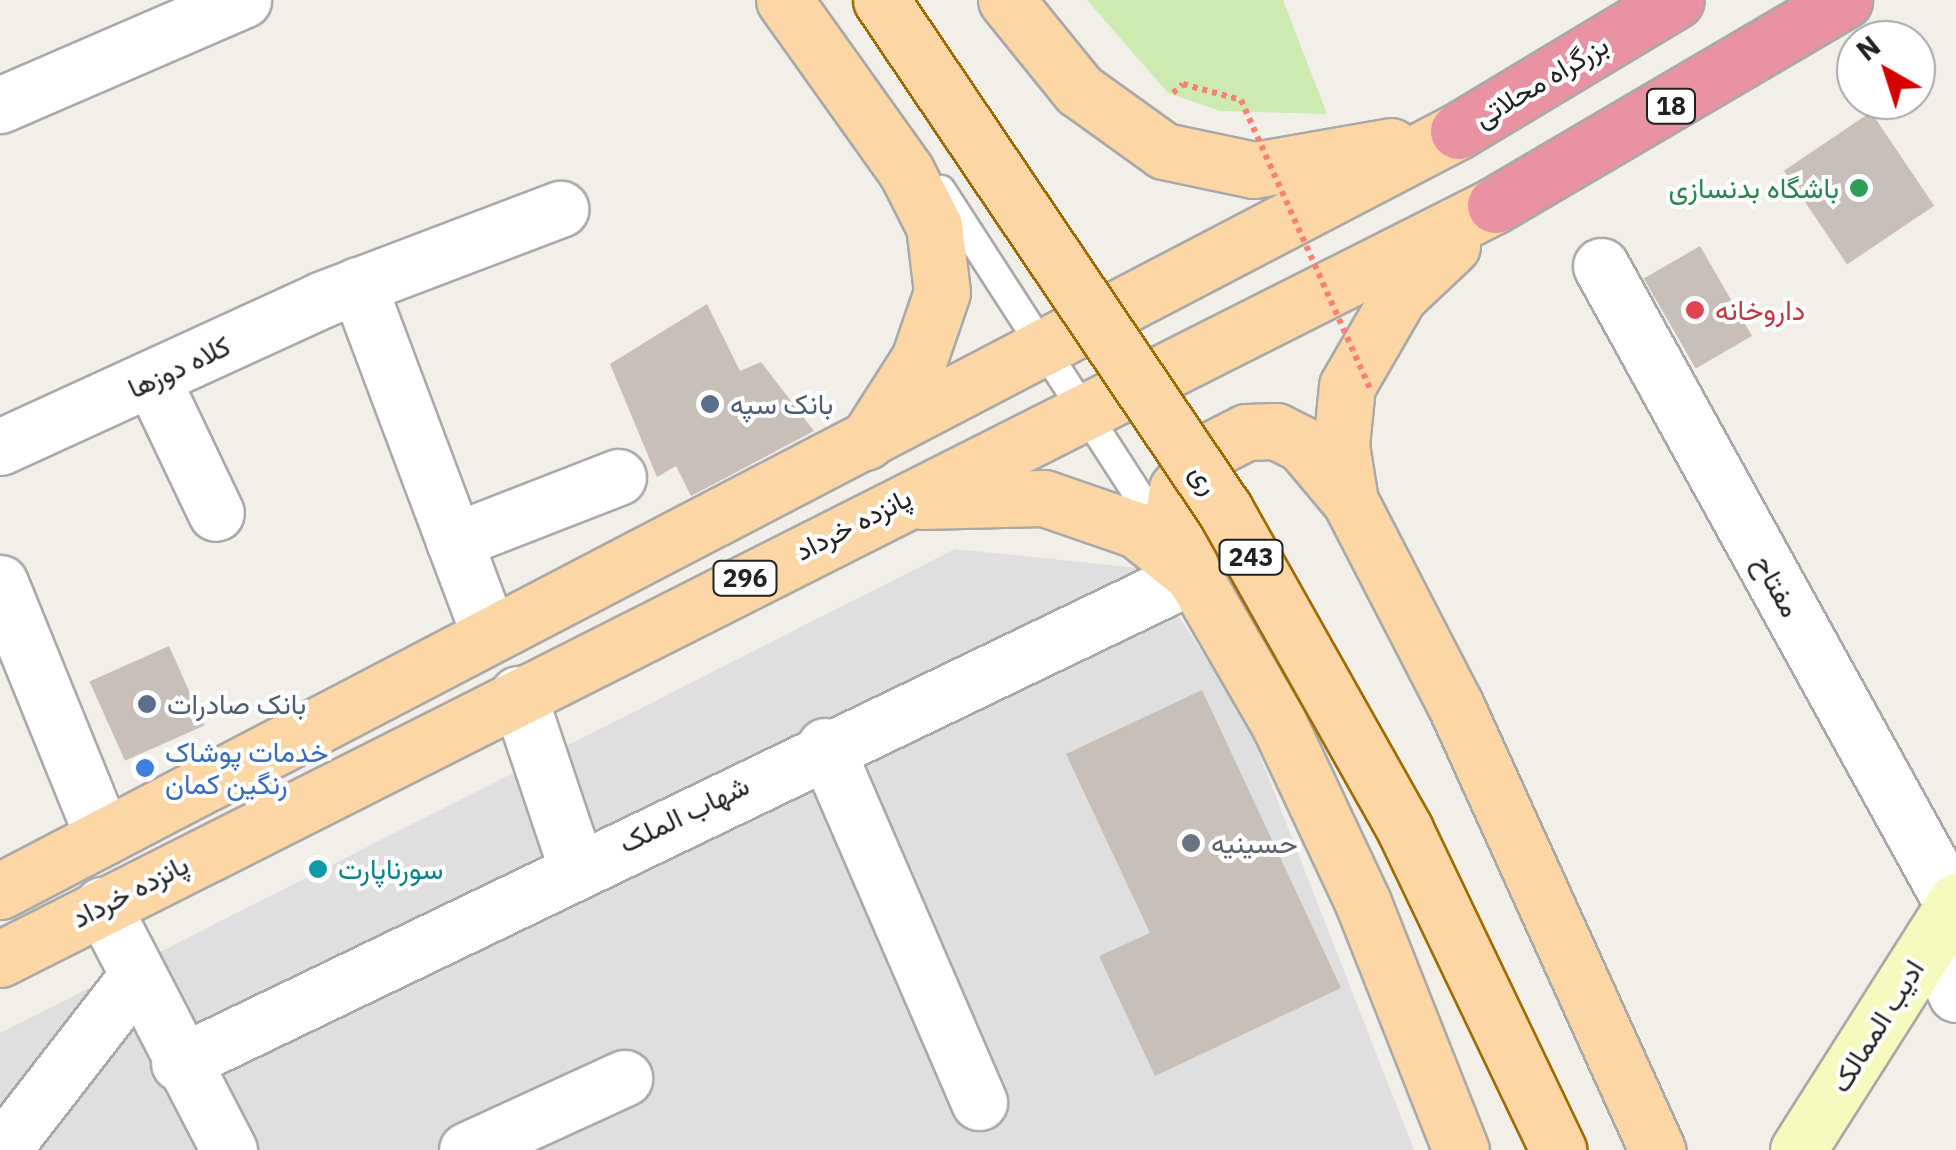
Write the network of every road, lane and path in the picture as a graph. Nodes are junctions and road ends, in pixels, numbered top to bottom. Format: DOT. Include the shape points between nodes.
graph roads {
  1 [pos="242,0"];
  2 [pos="784,0"];
  3 [pos="818,0"];
  4 [pos="882,0"];
  5 [pos="1006,0"];
  6 [pos="1676,0"];
  7 [pos="1844,0"];
  8 [pos="166,16"];
  9 [pos="1183,84"];
  10 [pos="0,106"];
  11 [pos="1458,132"];
  12 [pos="1494,205"];
  13 [pos="560,209"];
  14 [pos="1601,266"];
  15 [pos="358,285"];
  16 [pos="153,381"];
  17 [pos="1370,389"];
  18 [pos="864,444"];
  19 [pos="0,447"];
  20 [pos="618,477"];
  21 [pos="1350,501"];
  22 [pos="894,503"];
  23 [pos="216,513"];
  24 [pos="454,541"];
  25 [pos="0,582"];
  26 [pos="1204,594"];
  27 [pos="489,633"];
  28 [pos="518,694"];
  29 [pos="825,746"];
  30 [pos="103,836"];
  31 [pos="576,866"];
  32 [pos="0,891"];
  33 [pos="102,904"];
  34 [pos="1947,915"];
  35 [pos="0,959"];
  36 [pos="134,980"];
  37 [pos="1956,994"];
  38 [pos="180,1063"];
  39 [pos="624,1078"];
  40 [pos="979,1102"];
  41 [pos="2,1150"];
  42 [pos="229,1150"];
  43 [pos="467,1150"];
  44 [pos="1461,1150"];
  45 [pos="1558,1150"];
  46 [pos="1657,1150"];
  47 [pos="1798,1150"];
  1 -- 8 [label="street"];
  2 -- 18 [label="main road" via="906,172 934,226 942,292 919,359"];
  3 -- 26 [label="lane"];
  4 -- 45 [label="main road, ری / 243, bridge" via="1225,510 1404,830"];
  5 -- 11 [label="main road" via="1079,90 1130,134 1203,166 1304,164"];
  6 -- 11 [label="highway, بزرگراه محلاتی"];
  7 -- 12 [label="highway, 18"];
  8 -- 10 [label="street"];
  9 -- 17 [label="path, bridge" via="1241,100"];
  11 -- 18 [label="main road, 296"];
  12 -- 21 [label="main road" via="1369,336 1347,386 1341,445"];
  12 -- 22 [label="main road, پانزده خرداد / 296"];
  13 -- 15 [label="street, کلاه دوزها"];
  14 -- 34 [label="street, مفتاح"];
  15 -- 16 [label="street, کلاه دوزها"];
  15 -- 24 [label="street"];
  16 -- 19 [label="street, کلاه دوزها"];
  16 -- 23 [label="street"];
  18 -- 27 [label="main road, 296"];
  20 -- 24 [label="street"];
  21 -- 26 [label="main road" via="1303,445 1276,430 1246,432 1207,452 1177,489 1173,517"];
  21 -- 46 [label="main road" via="1455,704"];
  22 -- 26 [label="main road" via="1044,498 1138,530"];
  22 -- 28 [label="main road, پانزده خرداد / 296"];
  24 -- 27 [label="street"];
  25 -- 30 [label="street"];
  26 -- 29 [label="street, شهاب الملک"];
  26 -- 44 [label="main road" via="1278,722 1363,903"];
  27 -- 30 [label="main road, 296"];
  28 -- 31 [label="street"];
  28 -- 33 [label="main road, پانزده خرداد / 296"];
  29 -- 31 [label="street, شهاب الملک"];
  29 -- 40 [label="street"];
  30 -- 32 [label="main road, 296"];
  31 -- 38 [label="street, شهاب الملک"];
  33 -- 35 [label="main road, پانزده خرداد / 296"];
  33 -- 36 [label="street"];
  34 -- 37 [label="street, مفتاح"];
  34 -- 47 [label="main road, ادیب الممالک"];
  36 -- 38 [label="street"];
  36 -- 41 [label="street"];
  38 -- 42 [label="street"];
  39 -- 43 [label="street"];
}
